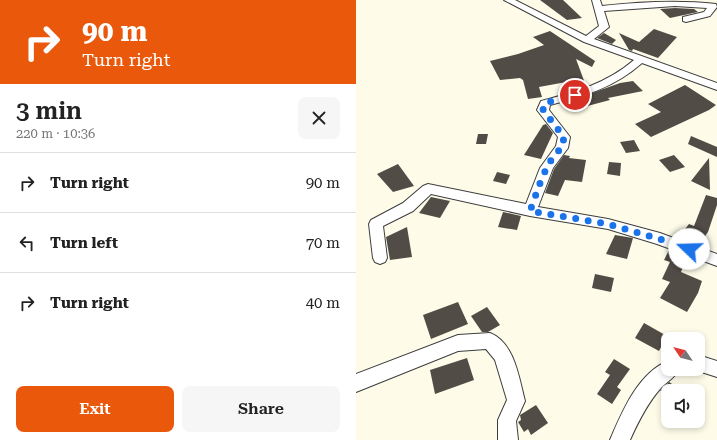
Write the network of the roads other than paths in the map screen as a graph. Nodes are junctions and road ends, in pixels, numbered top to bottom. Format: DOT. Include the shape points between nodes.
graph roads {
  1 [pos="508,0"];
  2 [pos="701,0"];
  3 [pos="597,4"];
  4 [pos="686,19"];
  5 [pos="587,40"];
  6 [pos="640,60"];
  7 [pos="717,87"];
  8 [pos="530,211"];
  9 [pos="380,258"];
  10 [pos="717,260"];
  11 [pos="705,365"];
  12 [pos="717,369"];
  13 [pos="661,376"];
  14 [pos="356,382"];
  15 [pos="508,440"];
  16 [pos="620,440"];
  1 -- 5 [label="street"];
  2 -- 3 [label="street"];
  2 -- 4 [label="street" via="713,6 707,14"];
  3 -- 5 [label="street" via="604,27"];
  5 -- 6 [label="street"];
  6 -- 7 [label="street"];
  6 -- 8 [label="street" via="619,79 590,92 545,103 543,110 564,137 562,148 556,152"];
  8 -- 9 [label="street" via="428,189 408,207 376,224"];
  8 -- 10 [label="street" via="608,224 660,239"];
  11 -- 12 [label="street"];
  13 -- 16 [label="street" via="646,392"];
  14 -- 15 [label="street" via="458,343 490,341 503,356 516,401 507,420"];
}
